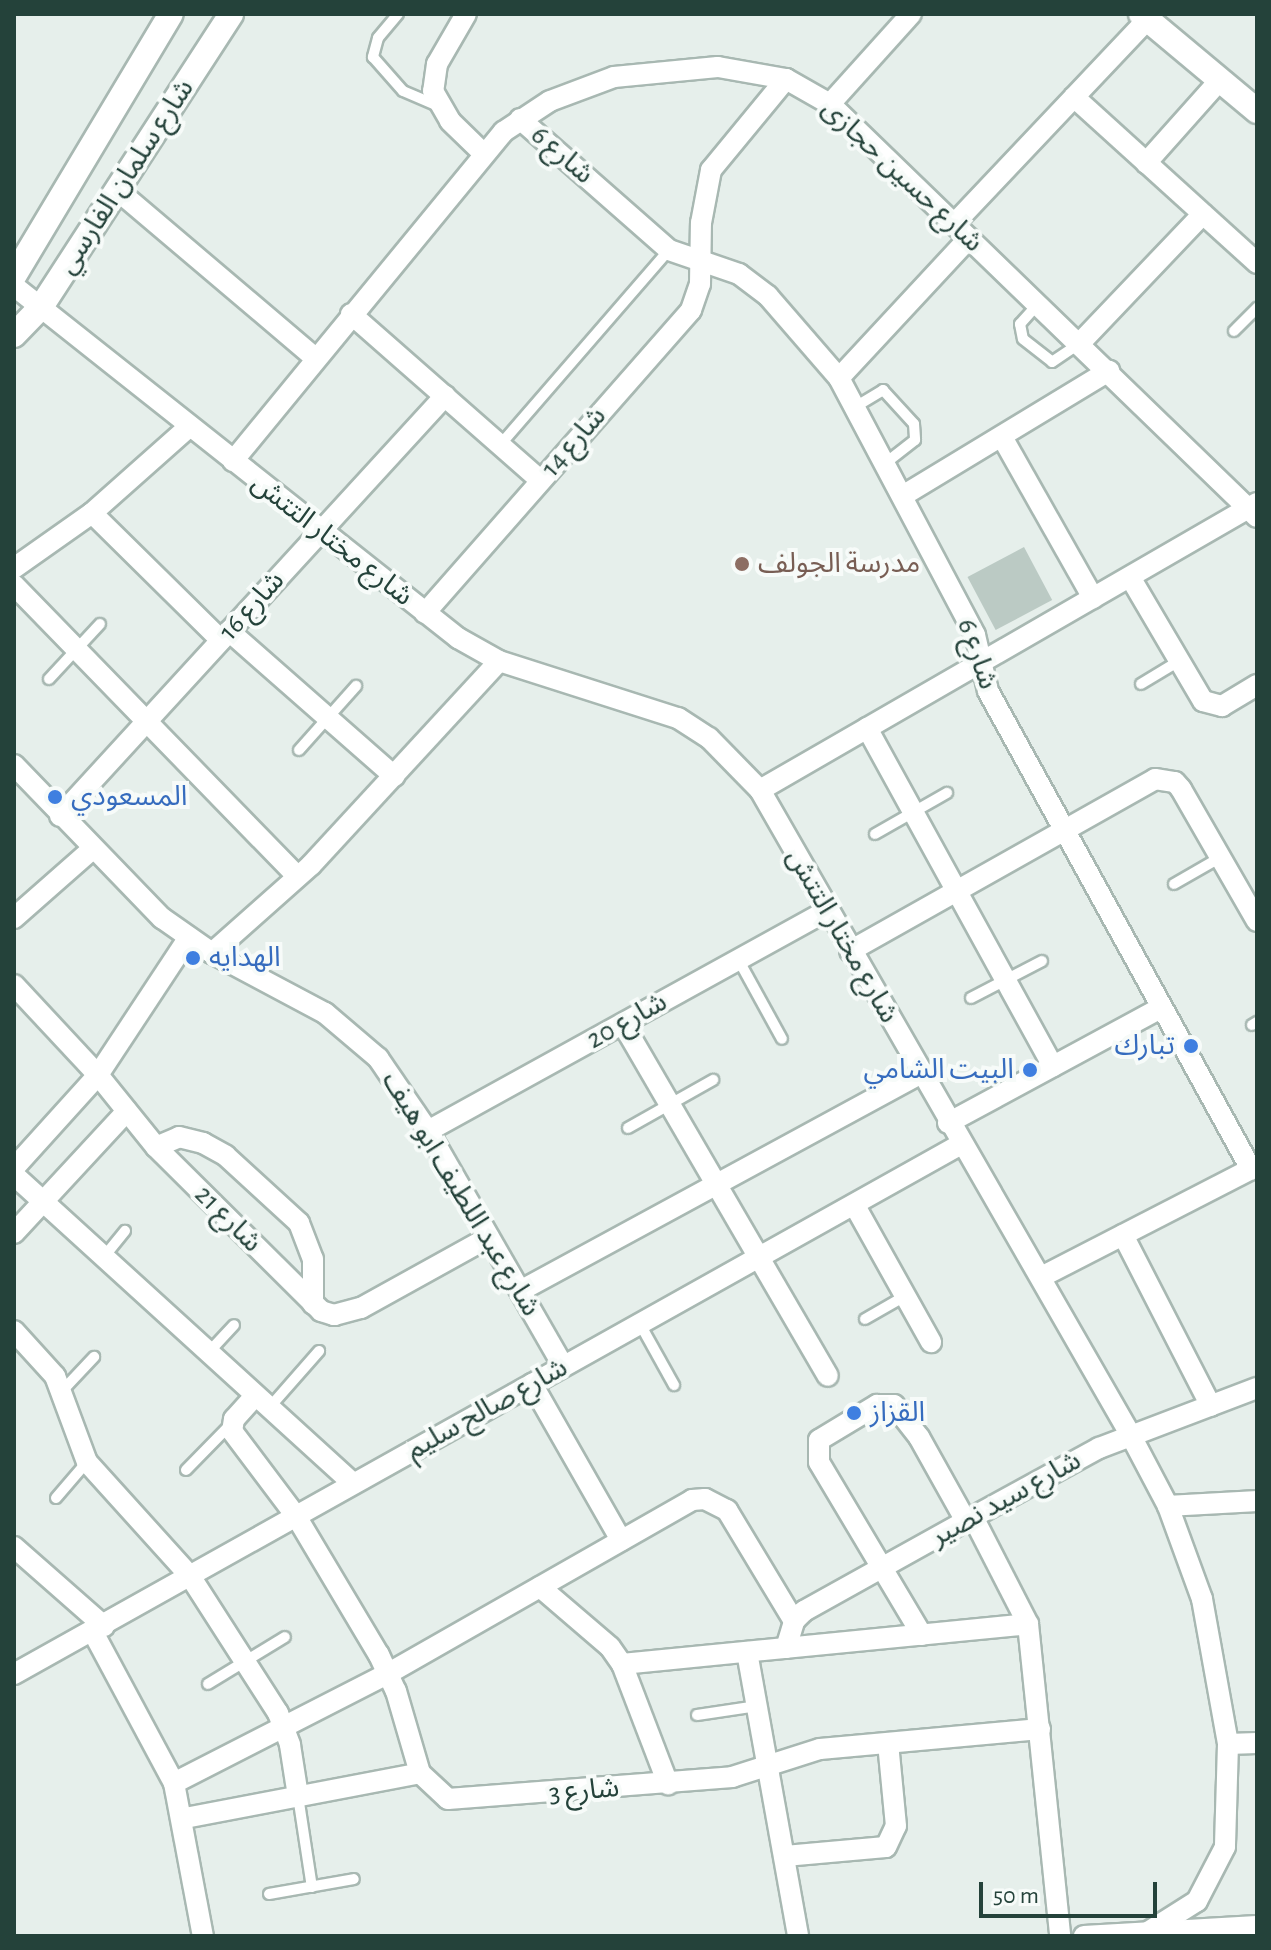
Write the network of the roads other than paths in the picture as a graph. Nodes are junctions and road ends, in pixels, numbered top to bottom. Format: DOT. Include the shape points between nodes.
graph roads {
  1 [pos="171,14"];
  2 [pos="231,14"];
  3 [pos="398,14"];
  4 [pos="466,14"];
  5 [pos="911,14"];
  6 [pos="1144,17"];
  7 [pos="786,79"];
  8 [pos="1219,81"];
  9 [pos="1074,97"];
  10 [pos="830,104"];
  11 [pos="438,106"];
  12 [pos="1257,111"];
  13 [pos="520,119"];
  14 [pos="482,152"];
  15 [pos="1146,163"];
  16 [pos="116,189"];
  17 [pos="1203,214"];
  18 [pos="961,231"];
  19 [pos="669,250"];
  20 [pos="701,261"];
  21 [pos="1257,263"];
  22 [pos="14,276"];
  23 [pos="14,286"];
  24 [pos="1038,304"];
  25 [pos="41,307"];
  26 [pos="1257,308"];
  27 [pos="351,314"];
  28 [pos="1234,331"];
  29 [pos="14,335"];
  30 [pos="1080,343"];
  31 [pos="315,358"];
  32 [pos="1109,371"];
  33 [pos="839,378"];
  34 [pos="445,396"];
  35 [pos="855,407"];
  36 [pos="190,426"];
  37 [pos="1002,437"];
  38 [pos="500,445"];
  39 [pos="233,461"];
  40 [pos="886,463"];
  41 [pos="540,480"];
  42 [pos="904,495"];
  43 [pos="1255,509"];
  44 [pos="92,513"];
  45 [pos="320,532"];
  46 [pos="14,568"];
  47 [pos="1130,577"];
  48 [pos="14,585"];
  49 [pos="1093,598"];
  50 [pos="425,613"];
  51 [pos="100,624"];
  52 [pos="225,635"];
  53 [pos="76,650"];
  54 [pos="499,661"];
  55 [pos="983,661"];
  56 [pos="1179,661"];
  57 [pos="49,679"];
  58 [pos="1141,684"];
  59 [pos="1257,685"];
  60 [pos="356,686"];
  61 [pos="328,718"];
  62 [pos="145,722"];
  63 [pos="867,728"];
  64 [pos="299,750"];
  65 [pos="14,765"];
  66 [pos="394,776"];
  67 [pos="760,790"];
  68 [pos="947,793"];
  69 [pos="913,812"];
  70 [pos="60,816"];
  71 [pos="1063,831"];
  72 [pos="875,834"];
  73 [pos="91,850"];
  74 [pos="1221,857"];
  75 [pos="297,876"];
  76 [pos="1174,884"];
  77 [pos="957,891"];
  78 [pos="826,911"];
  79 [pos="14,918"];
  80 [pos="1257,921"];
  81 [pos="189,937"];
  82 [pos="850,951"];
  83 [pos="212,953"];
  84 [pos="738,959"];
  85 [pos="1042,961"];
  86 [pos="1005,980"];
  87 [pos="14,985"];
  88 [pos="971,998"];
  89 [pos="1161,1008"];
  90 [pos="623,1024"];
  91 [pos="782,1039"];
  92 [pos="1053,1066"];
  93 [pos="920,1074"];
  94 [pos="98,1075"];
  95 [pos="713,1080"];
  96 [pos="670,1105"];
  97 [pos="127,1111"];
  98 [pos="948,1123"];
  99 [pos="628,1128"];
  100 [pos="428,1131"];
  101 [pos="961,1144"];
  102 [pos="156,1147"];
  103 [pos="1254,1167"];
  104 [pos="14,1168"];
  105 [pos="14,1175"];
  106 [pos="717,1184"];
  107 [pos="42,1203"];
  108 [pos="855,1206"];
  109 [pos="125,1231"];
  110 [pos="14,1233"];
  111 [pos="1123,1235"];
  112 [pos="489,1237"];
  113 [pos="103,1258"];
  114 [pos="760,1258"];
  115 [pos="1043,1276"];
  116 [pos="520,1291"];
  117 [pos="905,1296"];
  118 [pos="313,1304"];
  119 [pos="865,1319"];
  120 [pos="640,1324"];
  121 [pos="234,1325"];
  122 [pos="14,1331"];
  123 [pos="931,1342"];
  124 [pos="319,1351"];
  125 [pos="208,1353"];
  126 [pos="94,1357"];
  127 [pos="563,1366"];
  128 [pos="828,1376"];
  129 [pos="532,1384"];
  130 [pos="674,1385"];
  131 [pos="1257,1388"];
  132 [pos="62,1391"];
  133 [pos="262,1402"];
  134 [pos="1211,1406"];
  135 [pos="231,1424"];
  136 [pos="1130,1434"];
  137 [pos="87,1462"];
  138 [pos="186,1470"];
  139 [pos="353,1483"];
  140 [pos="56,1498"];
  141 [pos="1257,1501"];
  142 [pos="1168,1506"];
  143 [pos="296,1516"];
  144 [pos="970,1519"];
  145 [pos="621,1540"];
  146 [pos="14,1547"];
  147 [pos="882,1567"];
  148 [pos="190,1576"];
  149 [pos="540,1587"];
  150 [pos="794,1621"];
  151 [pos="1028,1624"];
  152 [pos="98,1629"];
  153 [pos="922,1635"];
  154 [pos="285,1637"];
  155 [pos="786,1648"];
  156 [pos="747,1652"];
  157 [pos="245,1662"];
  158 [pos="622,1664"];
  159 [pos="389,1673"];
  160 [pos="14,1674"];
  161 [pos="208,1684"];
  162 [pos="757,1706"];
  163 [pos="697,1715"];
  164 [pos="285,1728"];
  165 [pos="1040,1729"];
  166 [pos="888,1743"];
  167 [pos="1257,1743"];
  168 [pos="1228,1744"];
  169 [pos="771,1768"];
  170 [pos="420,1773"];
  171 [pos="174,1783"];
  172 [pos="668,1784"];
  173 [pos="298,1796"];
  174 [pos="185,1818"];
  175 [pos="785,1856"];
  176 [pos="354,1879"];
  177 [pos="312,1887"];
  178 [pos="269,1894"];
  179 [pos="1257,1926"];
  180 [pos="1148,1932"];
  181 [pos="203,1936"];
  182 [pos="798,1936"];
  183 [pos="1060,1936"];
  184 [pos="1084,1936"];
  1 -- 22 [label="street, شارع سلمان الفارسي"];
  2 -- 16 [label="street, شارع سلمان الفارسي"];
  3 -- 11 [label="lane" via="378,38 373,57 403,91"];
  4 -- 11 [label="street" via="432,79"];
  5 -- 10 [label="street"];
  6 -- 8 [label="street"];
  6 -- 9 [label="street"];
  7 -- 10 [label="street, شارع حسين حجازى"];
  7 -- 13 [label="street, شارع حسين حجازى" via="718,67 649,70 581,87"];
  7 -- 20 [label="street, شارع 14" via="711,170 701,223"];
  8 -- 12 [label="street"];
  8 -- 15 [label="street"];
  9 -- 15 [label="street"];
  9 -- 18 [label="street"];
  10 -- 18 [label="street, شارع حسين حجازى"];
  11 -- 14 [label="street"];
  13 -- 14 [label="street, شارع حسين حجازى"];
  13 -- 19 [label="street, شارع 6"];
  14 -- 27 [label="street, شارع حسين حجازى"];
  15 -- 17 [label="street"];
  16 -- 25 [label="street, شارع سلمان الفارسي"];
  16 -- 31 [label="street"];
  17 -- 21 [label="street"];
  17 -- 30 [label="street"];
  18 -- 24 [label="street, شارع حسين حجازى"];
  18 -- 33 [label="street"];
  19 -- 20 [label="street, شارع 6"];
  19 -- 38 [label="lane"];
  20 -- 33 [label="street, شارع 6" via="739,274 768,296"];
  20 -- 41 [label="street, شارع 14" via="691,310"];
  23 -- 25 [label="street, شارع مختار التتش"];
  24 -- 30 [label="street, شارع حسين حجازى"];
  24 -- 30 [label="lane" via="1019,332 1045,361 1060,359"];
  25 -- 29 [label="street, شارع سلمان الفارسي"];
  25 -- 36 [label="street, شارع مختار التتش"];
  26 -- 28 [label="lane"];
  27 -- 31 [label="street, شارع حسين حجازى"];
  27 -- 34 [label="street"];
  30 -- 32 [label="street, شارع حسين حجازى"];
  31 -- 39 [label="street, شارع حسين حجازى"];
  32 -- 37 [label="street"];
  32 -- 43 [label="street, شارع حسين حجازى"];
  33 -- 35 [label="street, شارع 6"];
  34 -- 38 [label="street"];
  34 -- 45 [label="street, شارع 16"];
  35 -- 40 [label="street, شارع 6"];
  35 -- 40 [label="lane" via="883,390 914,424 915,440"];
  36 -- 39 [label="street, شارع مختار التتش"];
  36 -- 44 [label="street"];
  37 -- 42 [label="street"];
  37 -- 49 [label="street"];
  38 -- 41 [label="street"];
  39 -- 45 [label="street, شارع مختار التتش"];
  40 -- 42 [label="street, شارع 6"];
  41 -- 50 [label="street, شارع 14"];
  42 -- 55 [label="street, شارع 6"];
  43 -- 47 [label="street"];
  44 -- 46 [label="street"];
  44 -- 52 [label="street"];
  45 -- 50 [label="street, شارع مختار التتش"];
  45 -- 52 [label="street, شارع 16"];
  47 -- 49 [label="street"];
  47 -- 56 [label="street"];
  48 -- 53 [label="street"];
  49 -- 55 [label="street"];
  50 -- 54 [label="street, شارع مختار التتش"];
  51 -- 53 [label="lane"];
  52 -- 61 [label="street"];
  52 -- 62 [label="street, شارع 16"];
  53 -- 57 [label="lane"];
  53 -- 62 [label="street"];
  54 -- 66 [label="street"];
  54 -- 67 [label="street, شارع مختار التتش" via="678,718 709,738"];
  55 -- 63 [label="street"];
  55 -- 71 [label="street, شارع 6" via="988,691"];
  56 -- 58 [label="lane"];
  56 -- 59 [label="street" via="1203,701 1211,705 1222,706"];
  60 -- 61 [label="lane"];
  61 -- 64 [label="lane"];
  61 -- 66 [label="street"];
  62 -- 70 [label="street, شارع 16"];
  62 -- 75 [label="street"];
  63 -- 67 [label="street"];
  63 -- 69 [label="street"];
  65 -- 70 [label="street, شارع عبد اللطيف ابو هيف"];
  66 -- 75 [label="street"];
  67 -- 78 [label="street, شارع مختار التتش"];
  68 -- 69 [label="lane"];
  69 -- 72 [label="lane"];
  69 -- 77 [label="street"];
  70 -- 73 [label="street, شارع عبد اللطيف ابو هيف"];
  71 -- 74 [label="street" via="1165,778 1181,789"];
  71 -- 77 [label="street"];
  71 -- 89 [label="street, شارع 6"];
  73 -- 79 [label="street"];
  73 -- 81 [label="street, شارع عبد اللطيف ابو هيف"];
  74 -- 76 [label="lane"];
  74 -- 80 [label="street"];
  75 -- 83 [label="street"];
  77 -- 82 [label="street"];
  77 -- 86 [label="street"];
  78 -- 82 [label="street, شارع مختار التتش"];
  78 -- 84 [label="street, شارع 20"];
  81 -- 83 [label="street, شارع عبد اللطيف ابو هيف"];
  81 -- 94 [label="street"];
  82 -- 93 [label="street, شارع مختار التتش"];
  83 -- 100 [label="street, شارع عبد اللطيف ابو هيف" via="353,1033 399,1086"];
  84 -- 90 [label="street, شارع 20"];
  84 -- 91 [label="lane"];
  85 -- 86 [label="lane"];
  86 -- 88 [label="lane"];
  86 -- 92 [label="street"];
  87 -- 94 [label="street, شارع 21"];
  89 -- 92 [label="street"];
  89 -- 103 [label="street, شارع 6"];
  90 -- 96 [label="street"];
  90 -- 100 [label="street, شارع 20"];
  92 -- 98 [label="street"];
  93 -- 98 [label="street, شارع مختار التتش"];
  93 -- 106 [label="street"];
  94 -- 97 [label="street, شارع 21"];
  94 -- 104 [label="street"];
  95 -- 96 [label="lane"];
  96 -- 99 [label="lane"];
  96 -- 106 [label="street"];
  97 -- 102 [label="street, شارع 21"];
  97 -- 107 [label="street"];
  98 -- 101 [label="street, شارع مختار التتش"];
  100 -- 112 [label="street, شارع عبد اللطيف ابو هيف"];
  101 -- 108 [label="street, شارع صالح سليم"];
  101 -- 115 [label="street, شارع مختار التتش"];
  102 -- 118 [label="street, شارع 21"];
  102 -- 118 [label="street" via="179,1137 203,1143 226,1156 299,1223 313,1259"];
  103 -- 111 [label="street"];
  105 -- 107 [label="street"];
  106 -- 114 [label="street"];
  106 -- 116 [label="street"];
  107 -- 110 [label="street"];
  107 -- 113 [label="street"];
  108 -- 114 [label="street, شارع صالح سليم"];
  108 -- 117 [label="street"];
  109 -- 113 [label="lane"];
  111 -- 115 [label="street"];
  111 -- 134 [label="street"];
  112 -- 116 [label="street, شارع عبد اللطيف ابو هيف"];
  112 -- 118 [label="street" via="361,1308 334,1315"];
  113 -- 125 [label="street"];
  114 -- 120 [label="street, شارع صالح سليم"];
  114 -- 128 [label="street"];
  115 -- 136 [label="street, شارع مختار التتش"];
  116 -- 127 [label="street, شارع عبد اللطيف ابو هيف"];
  117 -- 119 [label="lane"];
  117 -- 123 [label="street"];
  120 -- 127 [label="street, شارع صالح سليم"];
  120 -- 130 [label="lane"];
  121 -- 125 [label="lane"];
  122 -- 132 [label="street" via="44,1361"];
  124 -- 133 [label="lane"];
  125 -- 133 [label="street"];
  126 -- 132 [label="lane"];
  127 -- 129 [label="street, شارع صالح سليم"];
  129 -- 139 [label="street, شارع صالح سليم"];
  129 -- 145 [label="street"];
  131 -- 134 [label="street, شارع سيد نصير"];
  132 -- 137 [label="street"];
  133 -- 135 [label="street"];
  133 -- 139 [label="street"];
  134 -- 136 [label="street, شارع سيد نصير"];
  135 -- 138 [label="lane"];
  135 -- 143 [label="street" via="235,1437"];
  136 -- 142 [label="street, شارع مختار التتش"];
  136 -- 144 [label="street, شارع سيد نصير"];
  137 -- 140 [label="lane"];
  137 -- 148 [label="street"];
  139 -- 143 [label="street, شارع صالح سليم"];
  141 -- 142 [label="street"];
  142 -- 168 [label="street, شارع مختار التتش" via="1211,1635"];
  143 -- 148 [label="street, شارع صالح سليم"];
  143 -- 159 [label="street"];
  144 -- 147 [label="street, شارع سيد نصير"];
  144 -- 147 [label="street" via="901,1409 877,1405 819,1440 816,1455"];
  144 -- 151 [label="street"];
  145 -- 149 [label="street"];
  145 -- 150 [label="street" via="692,1500 717,1502 727,1510"];
  146 -- 152 [label="street"];
  147 -- 150 [label="street, شارع سيد نصير"];
  147 -- 153 [label="street"];
  148 -- 152 [label="street, شارع صالح سليم"];
  148 -- 157 [label="street"];
  149 -- 158 [label="street" via="610,1647"];
  149 -- 159 [label="street"];
  150 -- 155 [label="street"];
  151 -- 153 [label="street"];
  151 -- 165 [label="street"];
  152 -- 160 [label="street, شارع صالح سليم"];
  152 -- 171 [label="street"];
  153 -- 155 [label="street"];
  154 -- 157 [label="lane"];
  155 -- 156 [label="street"];
  156 -- 158 [label="street"];
  156 -- 162 [label="street"];
  157 -- 161 [label="lane"];
  157 -- 164 [label="street"];
  158 -- 172 [label="street"];
  159 -- 164 [label="street"];
  159 -- 170 [label="street"];
  162 -- 163 [label="lane"];
  162 -- 169 [label="street"];
  164 -- 171 [label="street"];
  164 -- 173 [label="street"];
  165 -- 166 [label="street, شارع 3"];
  165 -- 183 [label="street"];
  166 -- 169 [label="street, شارع 3" via="820,1749"];
  166 -- 175 [label="street" via="896,1826 886,1847"];
  167 -- 168 [label="street"];
  168 -- 180 [label="street, شارع مختار التتش" via="1228,1816 1215,1876 1197,1901"];
  169 -- 172 [label="street, شارع 3"];
  169 -- 175 [label="street"];
  170 -- 172 [label="street, شارع 3" via="448,1799"];
  170 -- 173 [label="street"];
  171 -- 174 [label="street"];
  173 -- 174 [label="street"];
  173 -- 177 [label="lane"];
  174 -- 181 [label="street"];
  175 -- 182 [label="street"];
  176 -- 177 [label="lane"];
  177 -- 178 [label="lane"];
  179 -- 180 [label="street"];
  180 -- 184 [label="street"];
}
